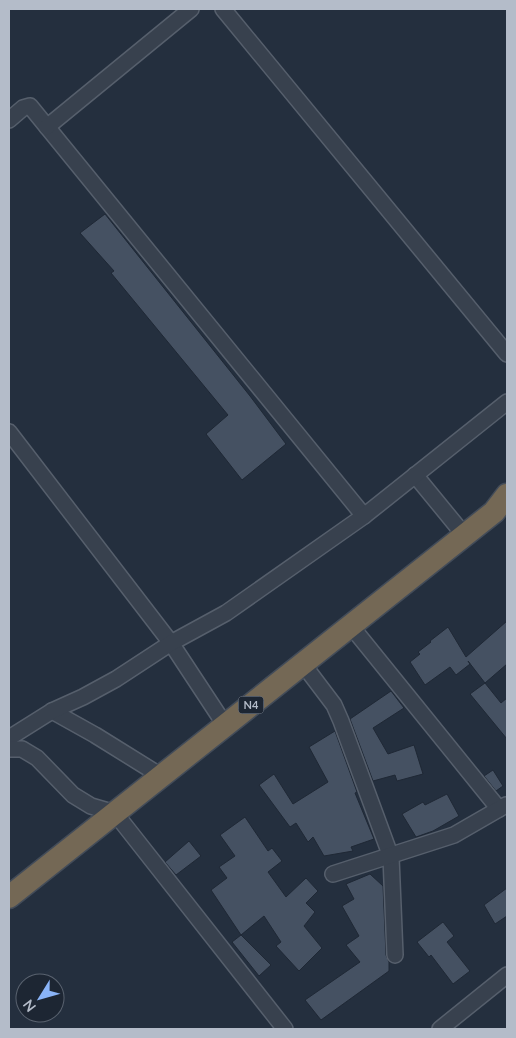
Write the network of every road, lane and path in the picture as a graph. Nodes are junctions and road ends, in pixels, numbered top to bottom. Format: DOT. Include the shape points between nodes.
graph roads {
  1 [pos="191,9"];
  2 [pos="223,9"];
  3 [pos="9,120"];
  4 [pos="47,127"];
  5 [pos="507,354"];
  6 [pos="507,402"];
  7 [pos="9,432"];
  8 [pos="416,475"];
  9 [pos="507,494"];
  10 [pos="501,510"];
  11 [pos="364,516"];
  12 [pos="465,536"];
  13 [pos="351,626"];
  14 [pos="171,643"];
  15 [pos="303,664"];
  16 [pos="52,711"];
  17 [pos="226,725"];
  18 [pos="9,738"];
  19 [pos="9,749"];
  20 [pos="161,776"];
  21 [pos="503,806"];
  22 [pos="115,813"];
  23 [pos="391,857"];
  24 [pos="333,874"];
  25 [pos="9,898"];
  26 [pos="394,955"];
  27 [pos="507,974"];
  28 [pos="285,1029"];
  29 [pos="440,1029"];
  1 -- 4 [label="street"];
  2 -- 5 [label="street"];
  3 -- 4 [label="street" via="30,106"];
  4 -- 11 [label="street"];
  6 -- 8 [label="street"];
  7 -- 14 [label="street"];
  8 -- 11 [label="street"];
  8 -- 12 [label="street"];
  9 -- 10 [label="highway, N4"];
  10 -- 12 [label="highway, N4"];
  11 -- 14 [label="street" via="226,613"];
  12 -- 13 [label="highway, N4"];
  13 -- 15 [label="highway, N4"];
  13 -- 21 [label="street"];
  14 -- 16 [label="street" via="116,679"];
  14 -- 17 [label="street"];
  15 -- 17 [label="highway, N4"];
  15 -- 23 [label="street" via="334,705"];
  16 -- 18 [label="street"];
  16 -- 20 [label="street"];
  17 -- 20 [label="highway, N4"];
  19 -- 22 [label="street" via="22,749 37,758 73,796 91,806"];
  20 -- 22 [label="highway, N4"];
  21 -- 23 [label="street" via="454,835"];
  22 -- 25 [label="highway, N4"];
  22 -- 28 [label="street"];
  23 -- 24 [label="street"];
  23 -- 26 [label="street"];
  27 -- 29 [label="street"];
}
